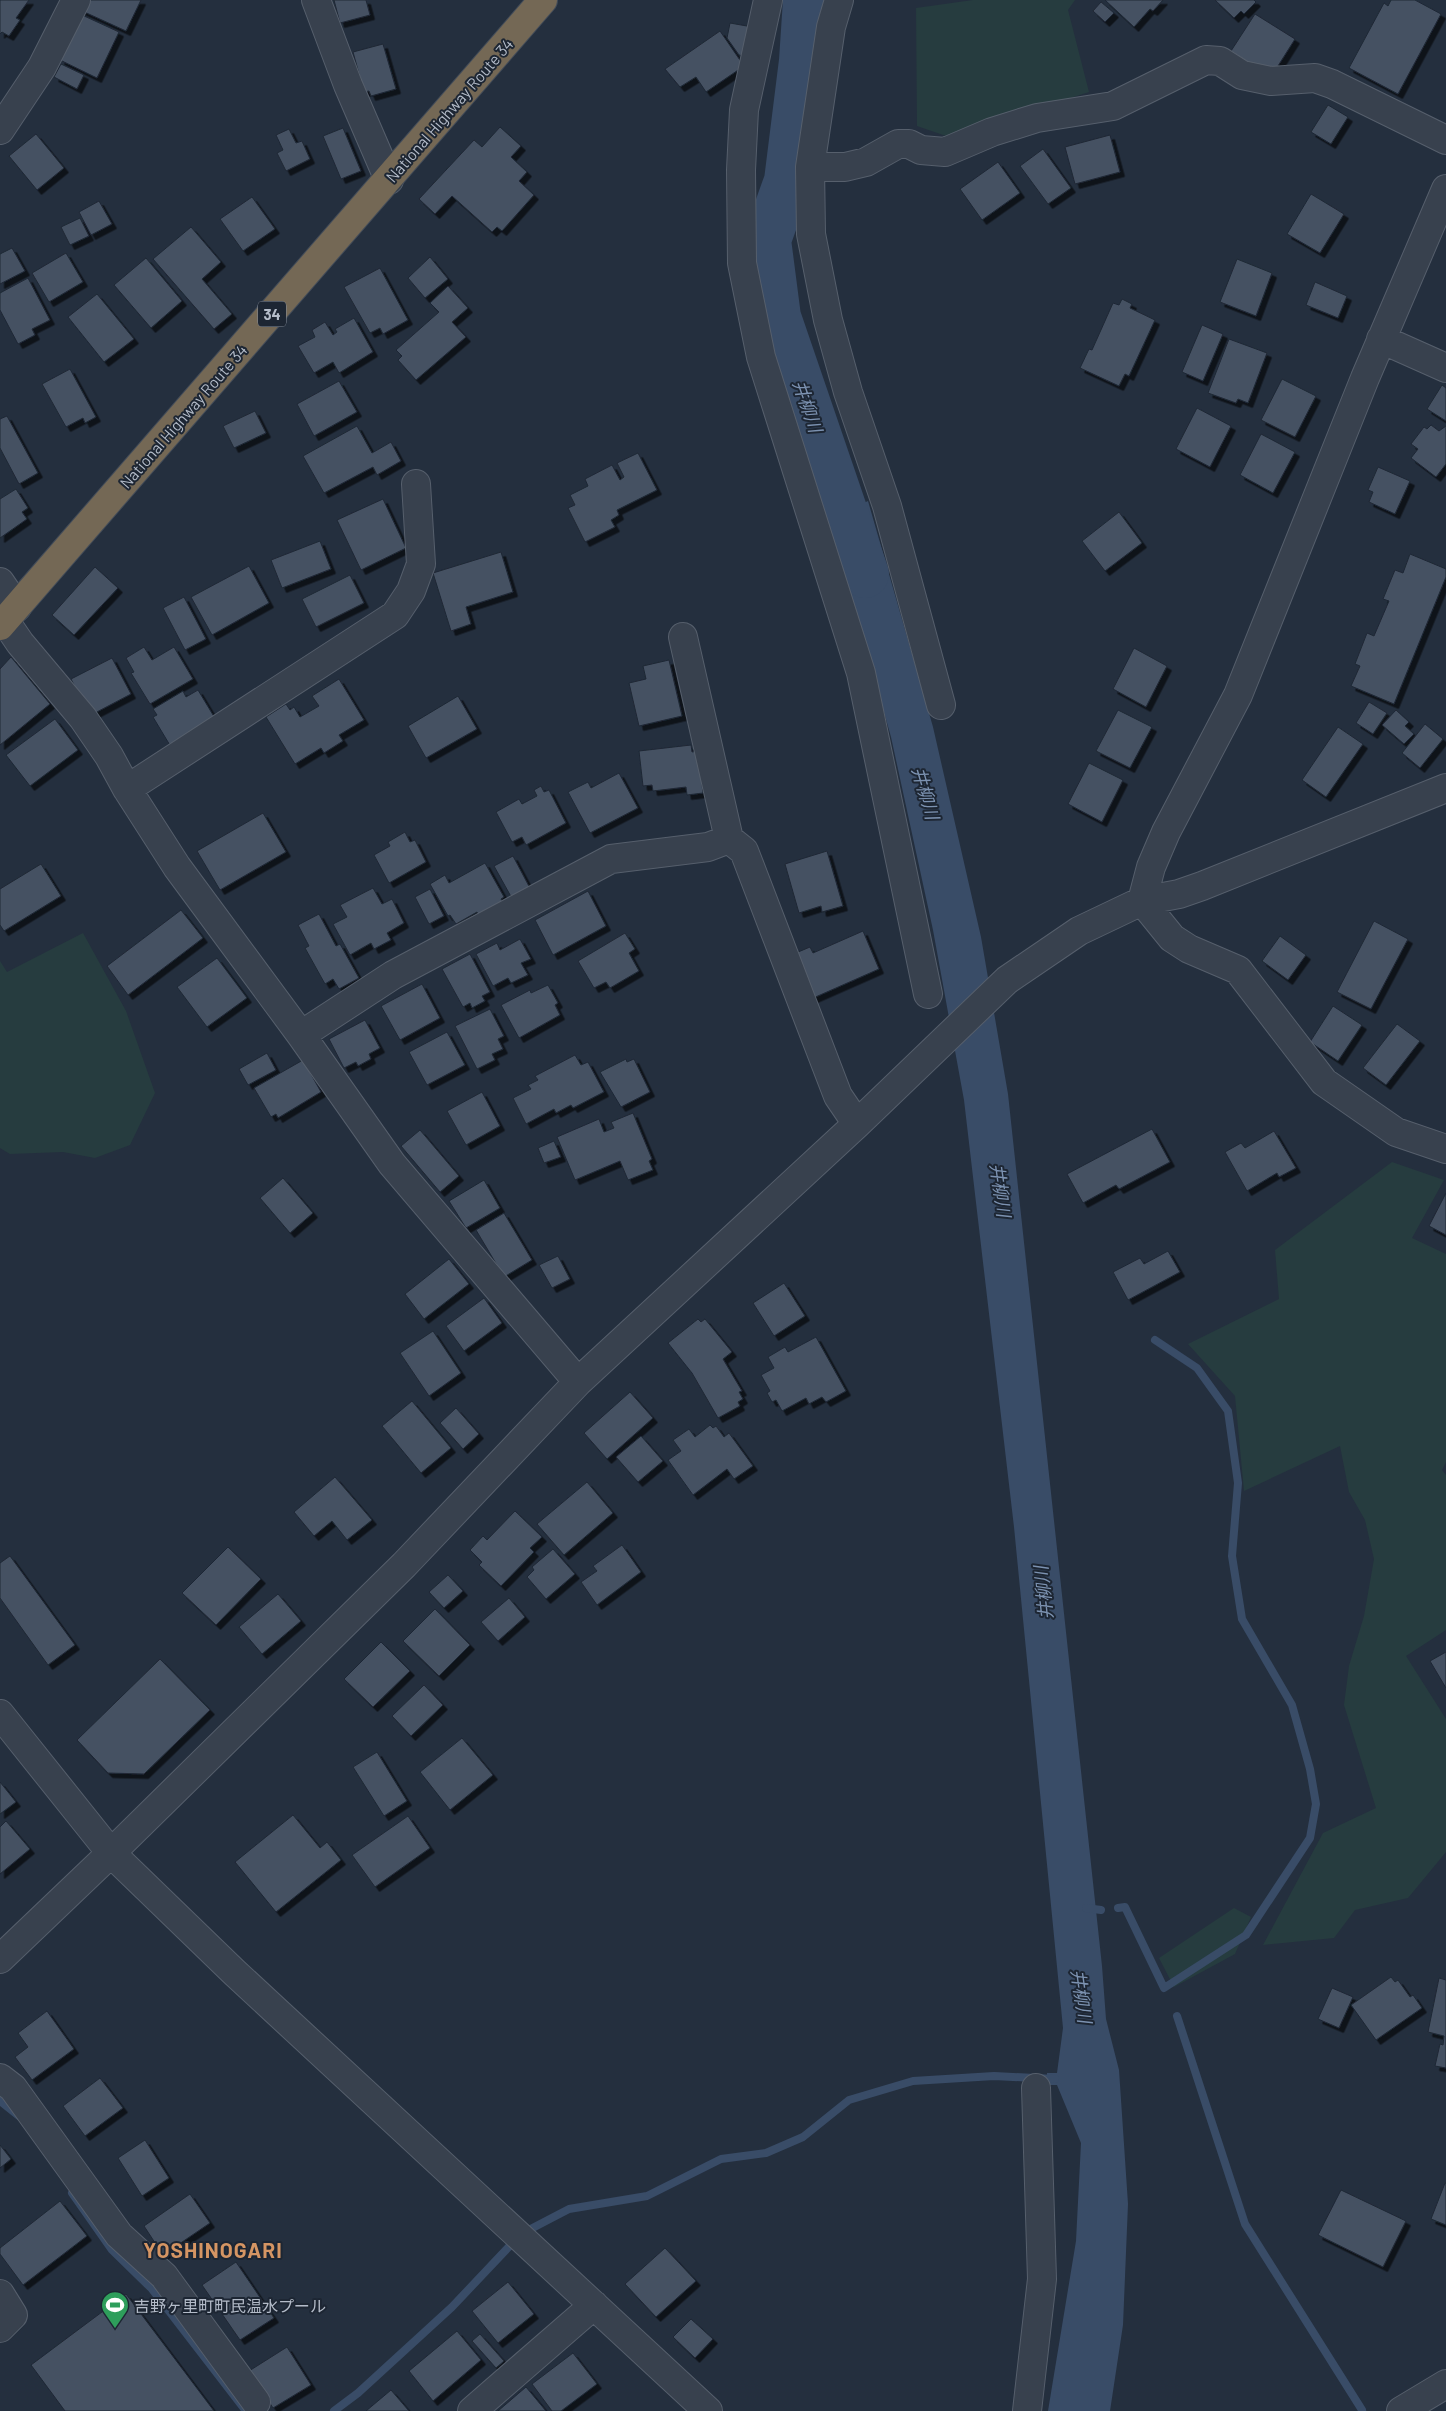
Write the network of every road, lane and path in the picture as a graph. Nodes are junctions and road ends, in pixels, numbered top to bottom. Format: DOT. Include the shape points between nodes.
graph roads {
  1 [pos="76,0"];
  2 [pos="316,0"];
  3 [pos="543,0"];
  4 [pos="768,0"];
  5 [pos="839,0"];
  6 [pos="0,130"];
  7 [pos="1446,140"];
  8 [pos="810,167"];
  9 [pos="389,180"];
  10 [pos="1446,189"];
  11 [pos="1381,340"];
  12 [pos="1446,368"];
  13 [pos="416,484"];
  14 [pos="0,582"];
  15 [pos="7,618"];
  16 [pos="683,637"];
  17 [pos="941,705"];
  18 [pos="1446,788"];
  19 [pos="127,789"];
  20 [pos="730,839"];
  21 [pos="1142,901"];
  22 [pos="928,994"];
  23 [pos="301,1035"];
  24 [pos="857,1124"];
  25 [pos="1446,1149"];
  26 [pos="578,1382"];
  27 [pos="0,1714"];
  28 [pos="111,1853"];
  29 [pos="0,1959"];
  30 [pos="0,2078"];
  31 [pos="1036,2088"];
  32 [pos="0,2294"];
  33 [pos="594,2305"];
  34 [pos="0,2328"];
  35 [pos="1446,2384"];
  36 [pos="256,2402"];
  37 [pos="472,2411"];
  38 [pos="708,2411"];
  39 [pos="1027,2411"];
  40 [pos="1401,2411"];
  1 -- 6 [label="street" via="42,67"];
  2 -- 9 [label="street"];
  3 -- 9 [label="highway, National Highway Route 34 / 34"];
  4 -- 22 [label="street" via="744,110 742,263 761,357 861,673"];
  5 -- 8 [label="street" via="831,28"];
  7 -- 8 [label="street" via="1315,78 1271,81 1242,75 1220,61 1206,60 1113,106 1038,118 992,132 945,152 898,144 866,162 845,167"];
  8 -- 17 [label="street" via="811,234 828,320 848,392 887,506"];
  9 -- 15 [label="highway, National Highway Route 34 / 34"];
  10 -- 11 [label="street"];
  11 -- 12 [label="street"];
  11 -- 21 [label="street" via="1238,695 1166,832 1151,867"];
  13 -- 19 [label="street" via="421,564 411,591 395,615"];
  14 -- 15 [label="street"];
  15 -- 19 [label="street" via="83,718"];
  16 -- 20 [label="street"];
  18 -- 21 [label="street" via="1202,886"];
  19 -- 23 [label="street" via="177,867"];
  20 -- 23 [label="street" via="708,847 612,859 393,975"];
  20 -- 24 [label="street" via="744,851 838,1096"];
  21 -- 24 [label="street" via="1079,931 1007,980"];
  21 -- 25 [label="street" via="1172,938 1188,949 1238,970 1324,1082 1396,1132"];
  23 -- 26 [label="street" via="392,1164"];
  24 -- 26 [label="street"];
  26 -- 28 [label="street" via="404,1565"];
  27 -- 28 [label="street"];
  28 -- 29 [label="street"];
  28 -- 33 [label="street" via="234,1972"];
  30 -- 36 [label="street" via="13,2088 119,2235 164,2276"];
  31 -- 39 [label="street" via="1042,2279"];
  32 -- 34 [label="street" via="13,2315"];
  33 -- 37 [label="street"];
  33 -- 38 [label="street"];
  35 -- 40 [label="street"];
}
